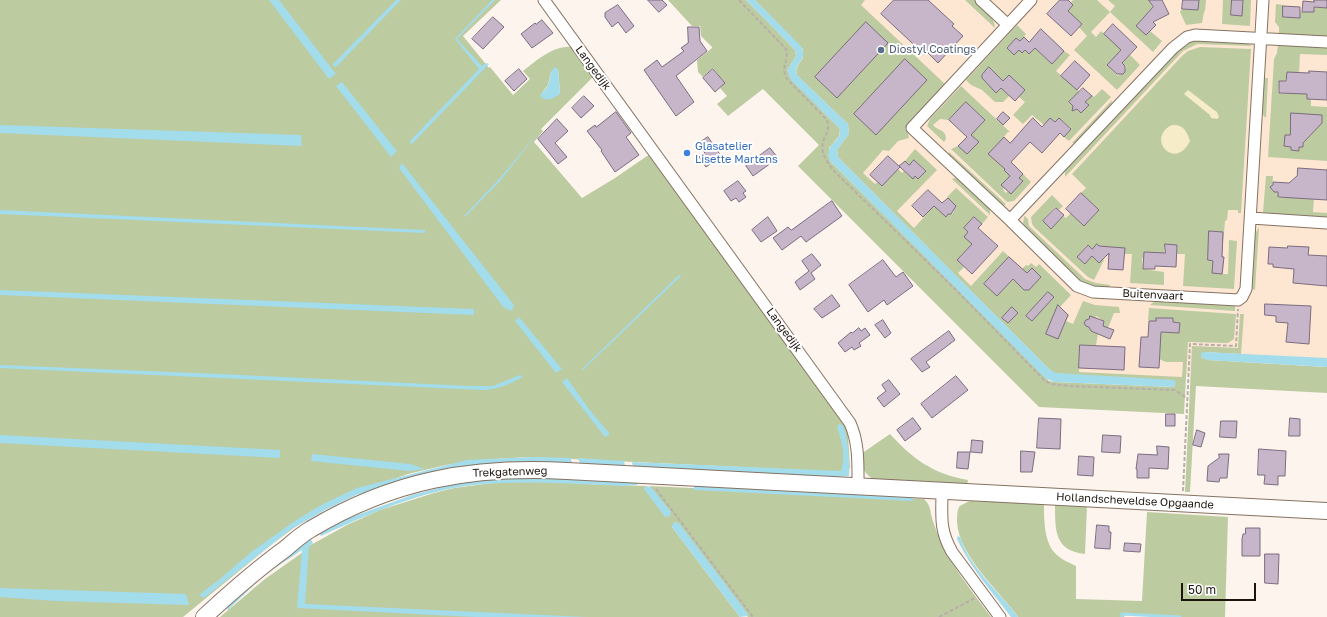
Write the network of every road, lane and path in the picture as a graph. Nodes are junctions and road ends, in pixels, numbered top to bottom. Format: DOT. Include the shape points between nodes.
graph roads {
  1 [pos="544,0"];
  2 [pos="739,0"];
  3 [pos="981,0"];
  4 [pos="1031,0"];
  5 [pos="1263,0"];
  6 [pos="1008,25"];
  7 [pos="1261,38"];
  8 [pos="1327,42"];
  9 [pos="1251,218"];
  10 [pos="1010,220"];
  11 [pos="1327,222"];
  12 [pos="1238,300"];
  13 [pos="1188,399"];
  14 [pos="653,475"];
  15 [pos="858,486"];
  16 [pos="942,491"];
  17 [pos="1182,504"];
  18 [pos="1327,511"];
  19 [pos="982,593"];
  20 [pos="204,617"];
  21 [pos="753,617"];
  22 [pos="939,617"];
  23 [pos="1000,617"];
  1 -- 15 [label="street, Langedijk" via="846,416 853,429 858,449"];
  2 -- 13 [label="path" via="786,49 788,57 784,73 787,79 827,120 828,132 823,143 825,157 831,167 1046,381 1069,386 1175,390"];
  3 -- 6 [label="street"];
  4 -- 6 [label="street, Buitenvaart"];
  5 -- 7 [label="street"];
  6 -- 10 [label="street, Buitenvaart" via="912,128"];
  7 -- 8 [label="street"];
  7 -- 9 [label="street"];
  7 -- 10 [label="street" via="1195,35 1180,42"];
  9 -- 11 [label="street"];
  9 -- 12 [label="street" via="1246,289"];
  10 -- 12 [label="street, Buitenvaart" via="1077,286 1092,292"];
  12 -- 13 [label="path" via="1236,346 1190,344"];
  13 -- 17 [label="path"];
  14 -- 15 [label="street, Trekgatenweg"];
  14 -- 20 [label="street, Trekgatenweg" via="533,469 501,470 451,476 402,488 349,508 310,530 252,574"];
  14 -- 21 [label="path" via="656,488"];
  15 -- 16 [label="street"];
  16 -- 17 [label="street, Hollandscheveldse Opgaande"];
  16 -- 19 [label="street" via="941,518 946,541"];
  17 -- 18 [label="street, Hollandscheveldse Opgaande"];
  19 -- 22 [label="path"];
  19 -- 23 [label="street"];
}
